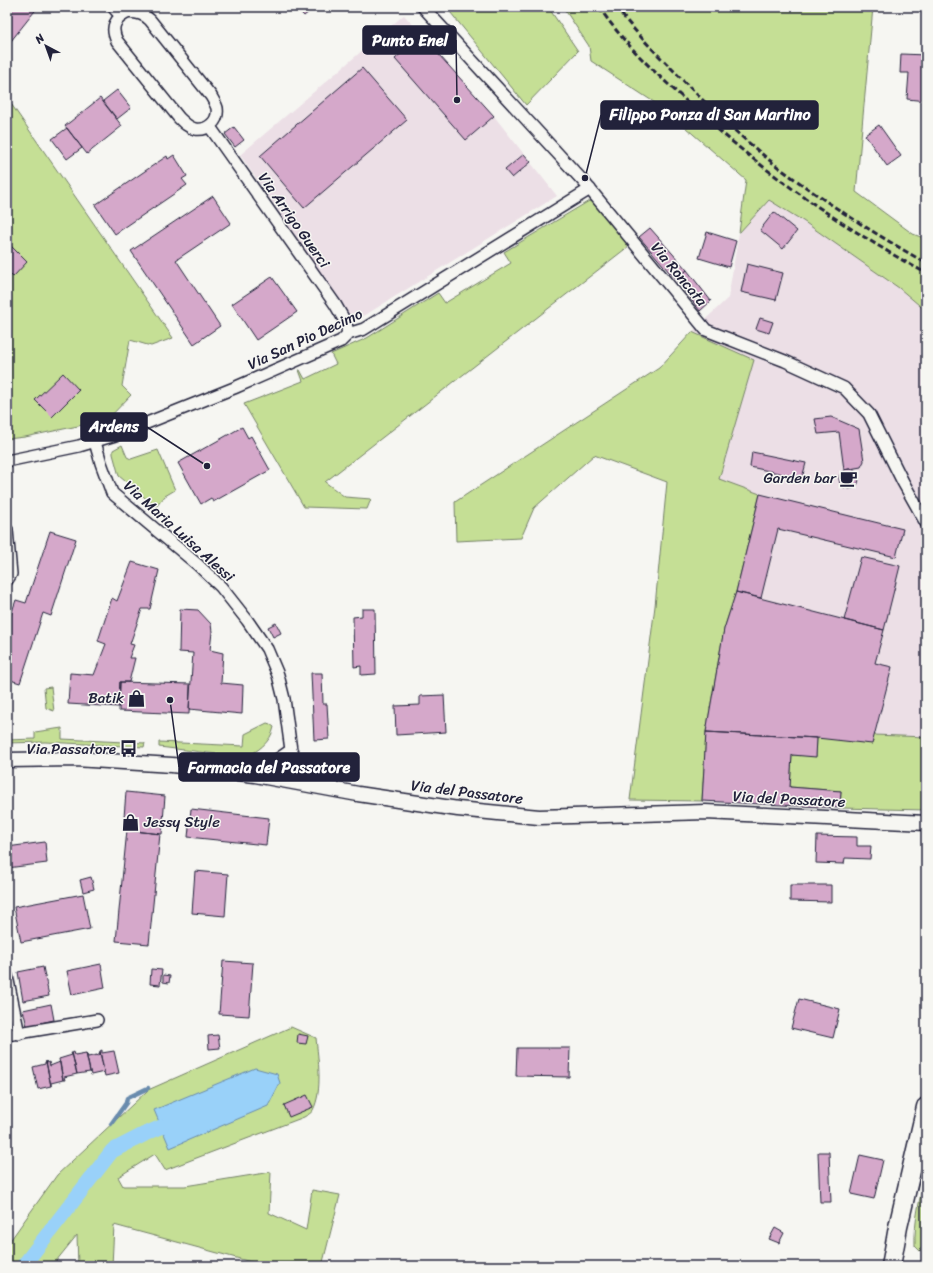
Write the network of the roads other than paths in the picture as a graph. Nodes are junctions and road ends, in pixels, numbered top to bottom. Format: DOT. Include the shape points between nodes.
graph roads {
  1 [pos="113,7"];
  2 [pos="423,7"];
  3 [pos="121,16"];
  4 [pos="210,127"];
  5 [pos="590,189"];
  6 [pos="348,334"];
  7 [pos="95,442"];
  8 [pos="7,461"];
  9 [pos="926,523"];
  10 [pos="7,530"];
  11 [pos="7,580"];
  12 [pos="291,750"];
  13 [pos="7,760"];
  14 [pos="255,775"];
  15 [pos="308,784"];
  16 [pos="926,823"];
  17 [pos="7,976"];
  18 [pos="97,1020"];
  19 [pos="19,1034"];
  20 [pos="7,1035"];
  21 [pos="926,1107"];
  22 [pos="898,1227"];
  23 [pos="891,1266"];
  24 [pos="905,1266"];
  1 -- 3 [label="street"];
  2 -- 5 [label="street, Via Roncata"];
  3 -- 4 [label="street" via="116,22 114,35 126,53 188,126 195,129"];
  3 -- 4 [label="street" via="137,12 145,15 155,26 211,96 217,109 215,120"];
  4 -- 6 [label="street, Via Arrigo Guerci" via="335,304 346,323"];
  5 -- 6 [label="street, Via San Pio Decimo" via="364,329"];
  5 -- 9 [label="street, Via Roncata" via="706,330 844,388 870,414"];
  6 -- 7 [label="street, Via San Pio Decimo" via="340,341 234,388"];
  7 -- 8 [label="street, Via San Pio Decimo"];
  7 -- 12 [label="street, Via Maria Luisa Alessi" via="112,493 221,587 266,649 278,675 284,699"];
  10 -- 11 [label="street" via="11,574"];
  12 -- 14 [label="street"];
  12 -- 15 [label="street, Via Maria Luisa Alessi"];
  13 -- 14 [label="street, Via del Passatore" via="127,761"];
  14 -- 15 [label="street, Via del Passatore"];
  15 -- 16 [label="street, Via del Passatore" via="458,809 539,817 706,812"];
  17 -- 19 [label="street"];
  18 -- 19 [label="street"];
  19 -- 20 [label="street"];
  21 -- 22 [label="main road"];
  22 -- 23 [label="main road"];
  22 -- 24 [label="main road"];
}
